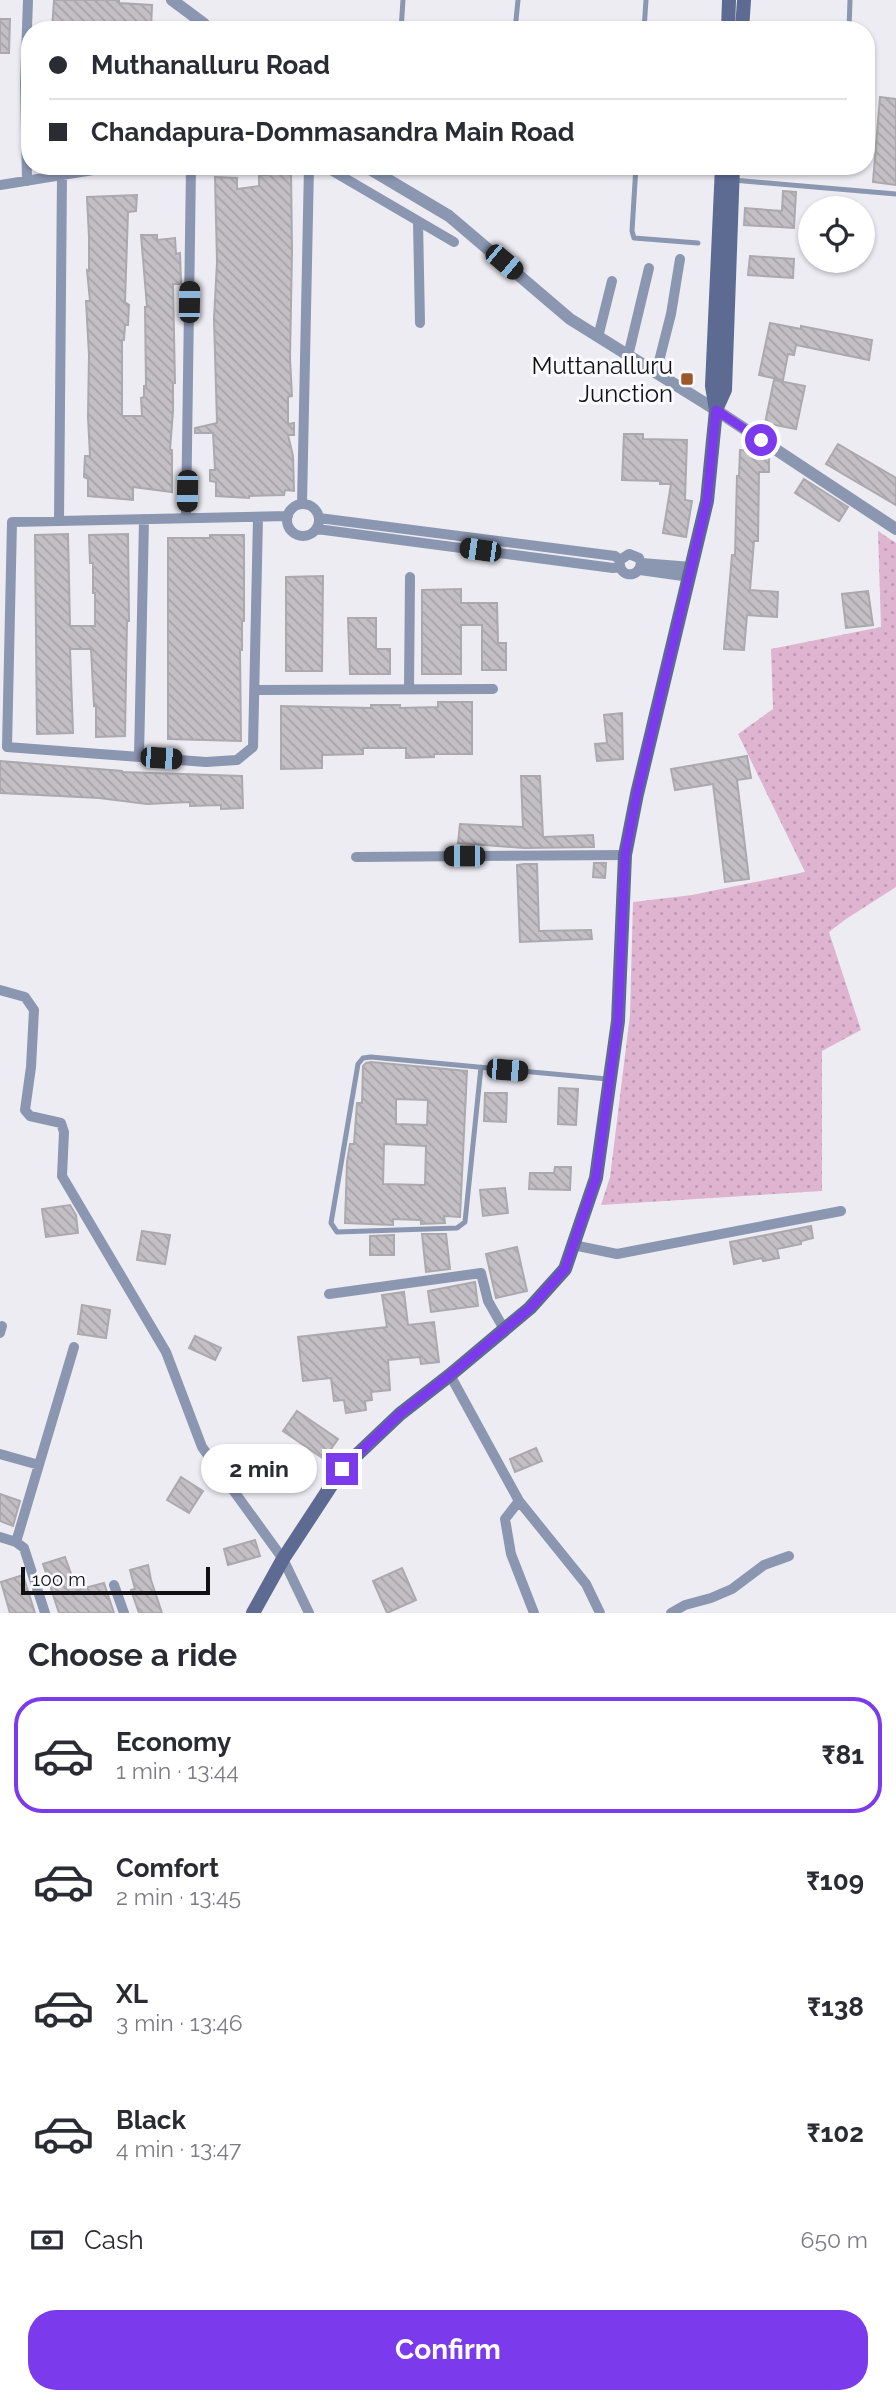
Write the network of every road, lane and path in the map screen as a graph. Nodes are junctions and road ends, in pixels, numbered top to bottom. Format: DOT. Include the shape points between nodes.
graph roads {
  1 [pos="28,0"];
  2 [pos="172,0"];
  3 [pos="403,0"];
  4 [pos="518,0"];
  5 [pos="646,0"];
  6 [pos="729,0"];
  7 [pos="744,0"];
  8 [pos="849,0"];
  9 [pos="27,21"];
  10 [pos="198,21"];
  11 [pos="402,21"];
  12 [pos="516,21"];
  13 [pos="645,21"];
  14 [pos="728,21"];
  15 [pos="743,21"];
  16 [pos="849,21"];
  17 [pos="26,175"];
  18 [pos="62,175"];
  19 [pos="191,175"];
  20 [pos="309,175"];
  21 [pos="339,175"];
  22 [pos="380,175"];
  23 [pos="635,175"];
  24 [pos="722,175"];
  25 [pos="733,175"];
  26 [pos="749,175"];
  27 [pos="26,181"];
  28 [pos="0,185"];
  29 [pos="896,194"];
  30 [pos="418,221"];
  31 [pos="454,242"];
  32 [pos="698,243"];
  33 [pos="680,259"];
  34 [pos="649,268"];
  35 [pos="612,281"];
  36 [pos="420,323"];
  37 [pos="598,337"];
  38 [pos="628,356"];
  39 [pos="656,373"];
  40 [pos="716,410"];
  41 [pos="302,504"];
  42 [pos="288,516"];
  43 [pos="258,517"];
  44 [pos="186,518"];
  45 [pos="144,519"];
  46 [pos="59,521"];
  47 [pos="318,523"];
  48 [pos="896,530"];
  49 [pos="620,564"];
  50 [pos="640,567"];
  51 [pos="691,572"];
  52 [pos="410,577"];
  53 [pos="409,689"];
  54 [pos="493,689"];
  55 [pos="255,690"];
  56 [pos="4,746"];
  57 [pos="139,757"];
  58 [pos="625,855"];
  59 [pos="356,857"];
  60 [pos="0,990"];
  61 [pos="481,1067"];
  62 [pos="610,1079"];
  63 [pos="841,1211"];
  64 [pos="573,1245"];
  65 [pos="329,1294"];
  66 [pos="505,1329"];
  67 [pos="74,1347"];
  68 [pos="450,1375"];
  69 [pos="0,1454"];
  70 [pos="39,1465"];
  71 [pos="519,1501"];
  72 [pos="0,1536"];
  73 [pos="16,1542"];
  74 [pos="789,1556"];
  75 [pos="283,1559"];
  76 [pos="114,1585"];
  77 [pos="595,1611"];
  78 [pos="45,1613"];
  79 [pos="124,1613"];
  80 [pos="253,1613"];
  81 [pos="309,1613"];
  82 [pos="534,1613"];
  83 [pos="671,1613"];
  1 -- 9 [label="street"];
  2 -- 10 [label="street"];
  3 -- 11 [label="lane"];
  4 -- 12 [label="lane"];
  5 -- 13 [label="lane"];
  6 -- 14 [label="main road"];
  7 -- 15 [label="main road"];
  8 -- 16 [label="lane"];
  17 -- 27 [label="street"];
  18 -- 27 [label="street"];
  18 -- 46 [label="street"];
  19 -- 44 [label="street"];
  20 -- 41 [label="street"];
  21 -- 30 [label="street"];
  22 -- 37 [label="street" via="449,216 570,319"];
  23 -- 32 [label="lane" via="634,238"];
  24 -- 40 [label="main road" via="712,386"];
  25 -- 40 [label="main road" via="725,390"];
  26 -- 29 [label="lane"];
  27 -- 28 [label="street"];
  30 -- 31 [label="street"];
  30 -- 36 [label="street"];
  33 -- 39 [label="street"];
  34 -- 38 [label="street"];
  35 -- 37 [label="street"];
  37 -- 38 [label="street"];
  38 -- 39 [label="street"];
  39 -- 40 [label="street"];
  40 -- 48 [label="street"];
  40 -- 51 [label="main road" via="707,501"];
  41 -- 42 [label="street"];
  41 -- 47 [label="street" via="316,510"];
  42 -- 43 [label="street"];
  42 -- 47 [label="street" via="294,533 306,536"];
  43 -- 44 [label="street"];
  43 -- 55 [label="street"];
  44 -- 45 [label="street"];
  45 -- 46 [label="street"];
  45 -- 57 [label="street"];
  46 -- 56 [label="street" via="12,522"];
  47 -- 49 [label="street" via="613,568"];
  49 -- 50 [label="street" via="628,576"];
  49 -- 50 [label="street" via="624,556 634,555"];
  50 -- 51 [label="street"];
  51 -- 58 [label="main road"];
  52 -- 53 [label="street"];
  53 -- 54 [label="street"];
  53 -- 55 [label="street"];
  55 -- 57 [label="street" via="253,747 237,760"];
  56 -- 57 [label="street"];
  58 -- 59 [label="street"];
  58 -- 62 [label="main road" via="618,1021"];
  60 -- 75 [label="street" via="24,997 34,1010 25,1110 30,1116 61,1123 62,1177 166,1352 202,1447"];
  61 -- 61 [label="lane" via="363,1058 358,1064 331,1223 337,1232 463,1226"];
  61 -- 62 [label="lane"];
  62 -- 64 [label="main road" via="596,1178"];
  63 -- 64 [label="street" via="617,1254"];
  64 -- 66 [label="main road" via="565,1269"];
  65 -- 66 [label="street" via="481,1273 488,1301"];
  66 -- 68 [label="main road"];
  67 -- 70 [label="street"];
  68 -- 71 [label="street"];
  68 -- 75 [label="main road" via="342,1469"];
  69 -- 70 [label="street"];
  70 -- 73 [label="street"];
  71 -- 77 [label="street" via="586,1584"];
  71 -- 82 [label="street" via="505,1519 511,1554"];
  72 -- 73 [label="street"];
  73 -- 78 [label="street" via="24,1548"];
  74 -- 83 [label="street" via="764,1565 732,1589"];
  75 -- 80 [label="main road"];
  75 -- 81 [label="street"];
  76 -- 79 [label="street"];
}
